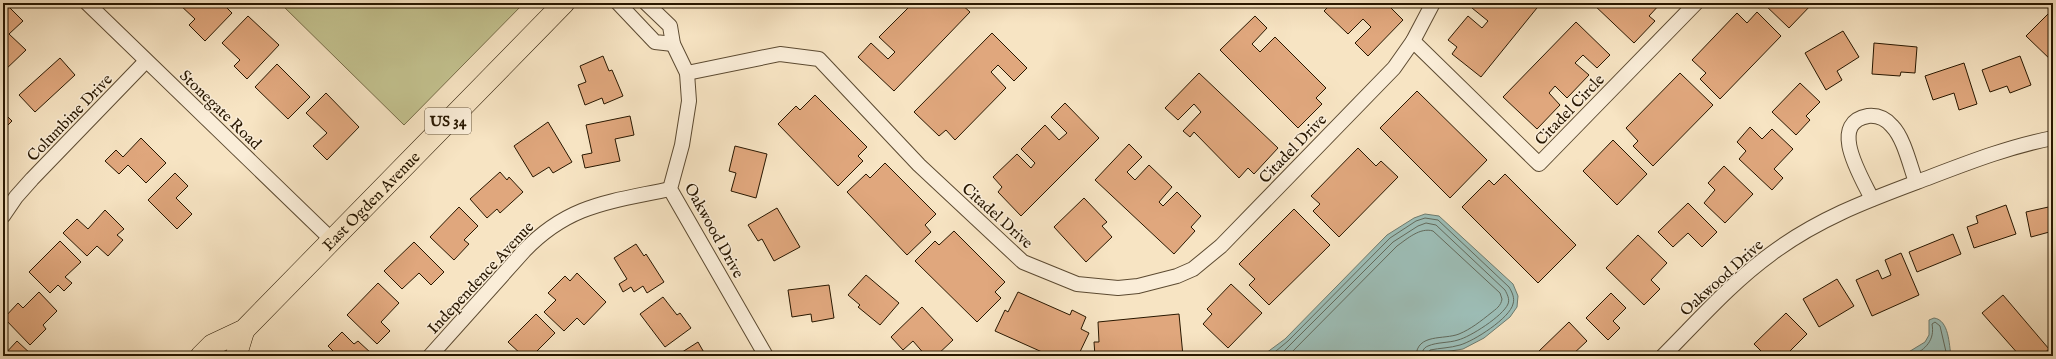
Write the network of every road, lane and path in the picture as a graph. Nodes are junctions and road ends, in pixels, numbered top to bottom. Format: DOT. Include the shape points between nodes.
graph roads {
  1 [pos="87,3"];
  2 [pos="564,3"];
  3 [pos="618,3"];
  4 [pos="646,3"];
  5 [pos="1432,3"];
  6 [pos="1696,3"];
  7 [pos="1413,41"];
  8 [pos="673,44"];
  9 [pos="146,61"];
  10 [pos="687,73"];
  11 [pos="2053,138"];
  12 [pos="1916,182"];
  13 [pos="670,189"];
  14 [pos="1872,199"];
  15 [pos="3,216"];
  16 [pos="332,240"];
  17 [pos="244,330"];
  18 [pos="201,356"];
  19 [pos="236,356"];
  20 [pos="430,356"];
  21 [pos="766,356"];
  22 [pos="1663,356"];
  1 -- 9 [label="street, Stonegate Road"];
  2 -- 16 [label="main road, East Ogden Avenue / US 34"];
  3 -- 8 [label="street" via="655,42"];
  4 -- 8 [label="street, Oakwood Drive" via="670,26"];
  5 -- 7 [label="street, Citadel Drive"];
  6 -- 7 [label="street, Citadel Circle" via="1539,164"];
  7 -- 10 [label="street, Citadel Drive" via="1394,68 1210,256 1193,269 1177,276 1138,286 1118,288 1077,284 1023,262 919,165 819,58 780,54"];
  8 -- 10 [label="street, Oakwood Drive"];
  9 -- 15 [label="street, Columbine Drive" via="32,179"];
  9 -- 16 [label="street, Stonegate Road"];
  10 -- 13 [label="street, Oakwood Drive" via="689,102 682,145"];
  11 -- 12 [label="street, Oakwood Drive" via="1991,154"];
  12 -- 14 [label="street, Oakwood Drive"];
  12 -- 14 [label="street" via="1893,127 1885,119 1875,115 1862,117 1853,125 1848,135 1849,146"];
  13 -- 20 [label="street, Independence Avenue" via="592,206 573,213 554,225 524,251"];
  13 -- 21 [label="street, Oakwood Drive"];
  14 -- 22 [label="street, Oakwood Drive" via="1823,220 1771,253 1731,287"];
  16 -- 17 [label="main road, East Ogden Avenue / US 34"];
  17 -- 18 [label="main road, East Ogden Avenue / US 34" via="212,345"];
  17 -- 19 [label="main road, East Ogden Avenue / US 34"];
}
